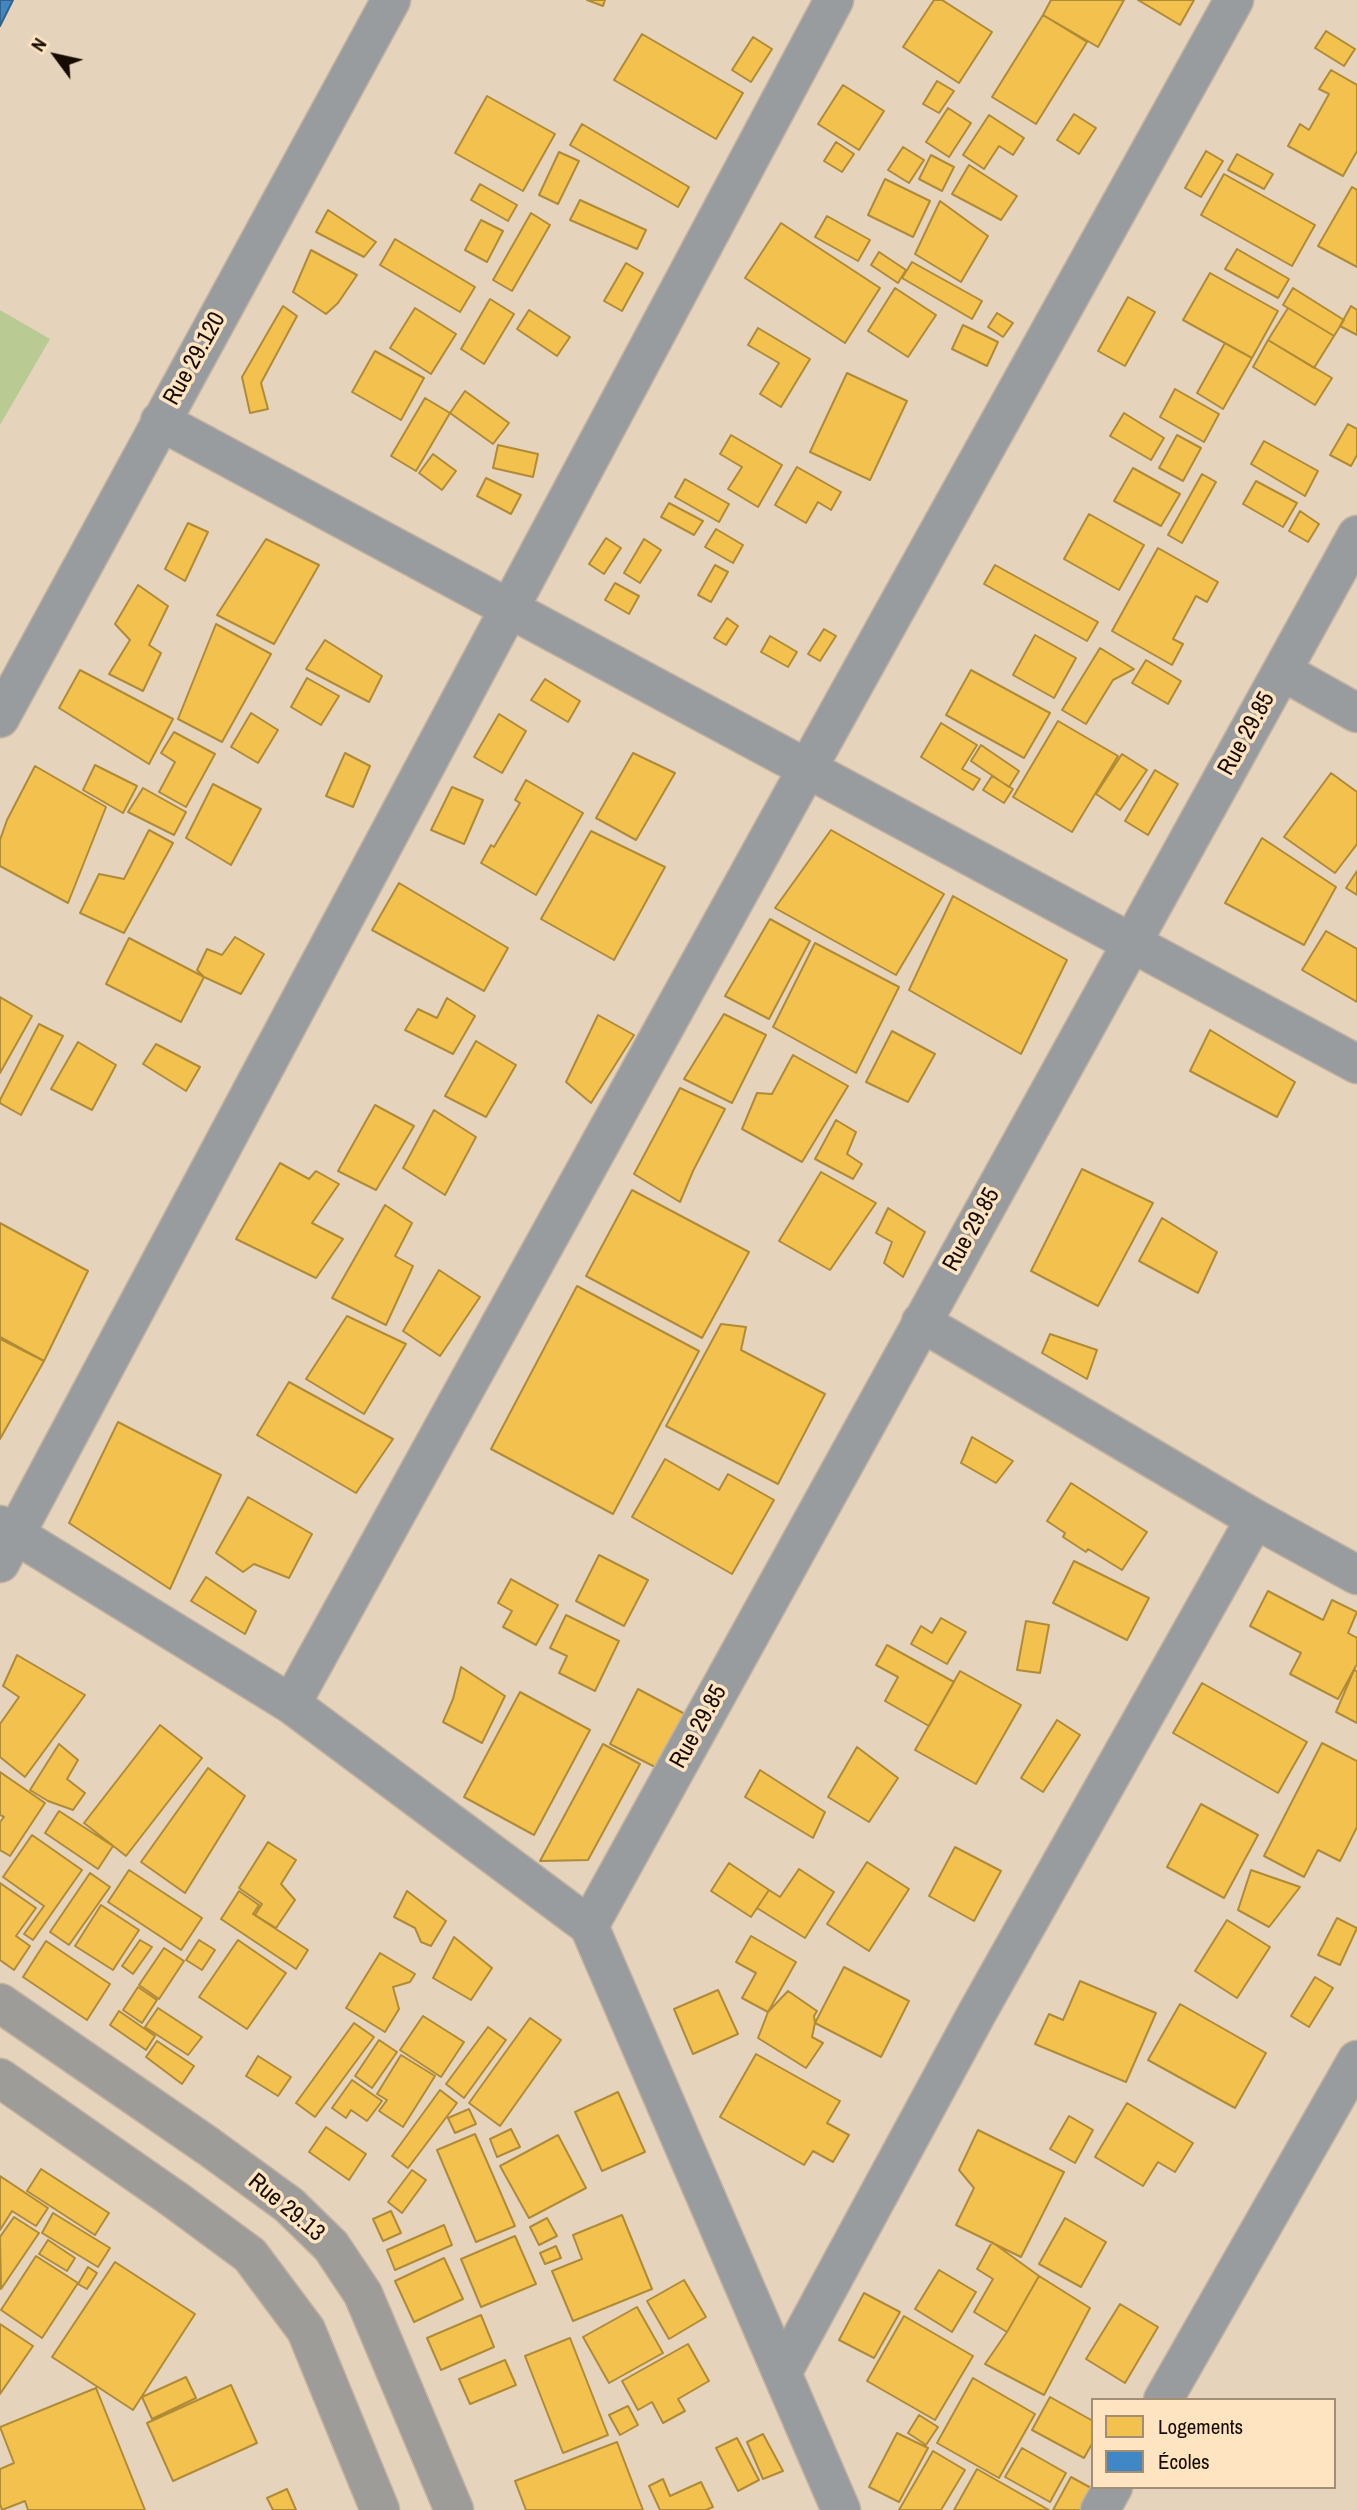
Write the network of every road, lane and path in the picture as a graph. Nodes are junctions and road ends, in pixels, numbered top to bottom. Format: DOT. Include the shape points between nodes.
graph roads {
  1 [pos="391,0"];
  2 [pos="834,0"];
  3 [pos="1234,0"];
  4 [pos="160,421"];
  5 [pos="1357,535"];
  6 [pos="510,610"];
  7 [pos="1282,671"];
  8 [pos="1357,713"];
  9 [pos="0,718"];
  10 [pos="807,769"];
  11 [pos="1131,943"];
  12 [pos="1357,1064"];
  13 [pos="921,1322"];
  14 [pos="1255,1519"];
  15 [pos="5,1541"];
  16 [pos="1357,1575"];
  17 [pos="291,1703"];
  18 [pos="589,1926"];
  19 [pos="0,2003"];
  20 [pos="1357,2060"];
  21 [pos="0,2078"];
  22 [pos="782,2373"];
  23 [pos="1164,2398"];
  24 [pos="1112,2489"];
  25 [pos="380,2510"];
  26 [pos="454,2510"];
  27 [pos="841,2510"];
  28 [pos="1100,2510"];
  1 -- 4 [label="street, Rue 29.120"];
  2 -- 6 [label="street"];
  3 -- 10 [label="street"];
  4 -- 6 [label="street"];
  4 -- 9 [label="street, Rue 29.120"];
  5 -- 7 [label="street, Rue 29.85"];
  6 -- 10 [label="street"];
  6 -- 15 [label="street"];
  7 -- 8 [label="street"];
  7 -- 11 [label="street, Rue 29.85"];
  10 -- 11 [label="street"];
  10 -- 17 [label="street"];
  11 -- 12 [label="street"];
  11 -- 13 [label="street, Rue 29.85"];
  13 -- 14 [label="street"];
  13 -- 18 [label="street, Rue 29.85"];
  14 -- 16 [label="street"];
  14 -- 22 [label="street" via="977,2012"];
  15 -- 17 [label="street"];
  17 -- 18 [label="street"];
  18 -- 22 [label="street"];
  19 -- 26 [label="main road, Rue 29.13" via="289,2205 331,2246 363,2294"];
  20 -- 23 [label="street"];
  21 -- 25 [label="main road" via="250,2255 306,2330"];
  22 -- 27 [label="street"];
  24 -- 28 [label="street"];
}
